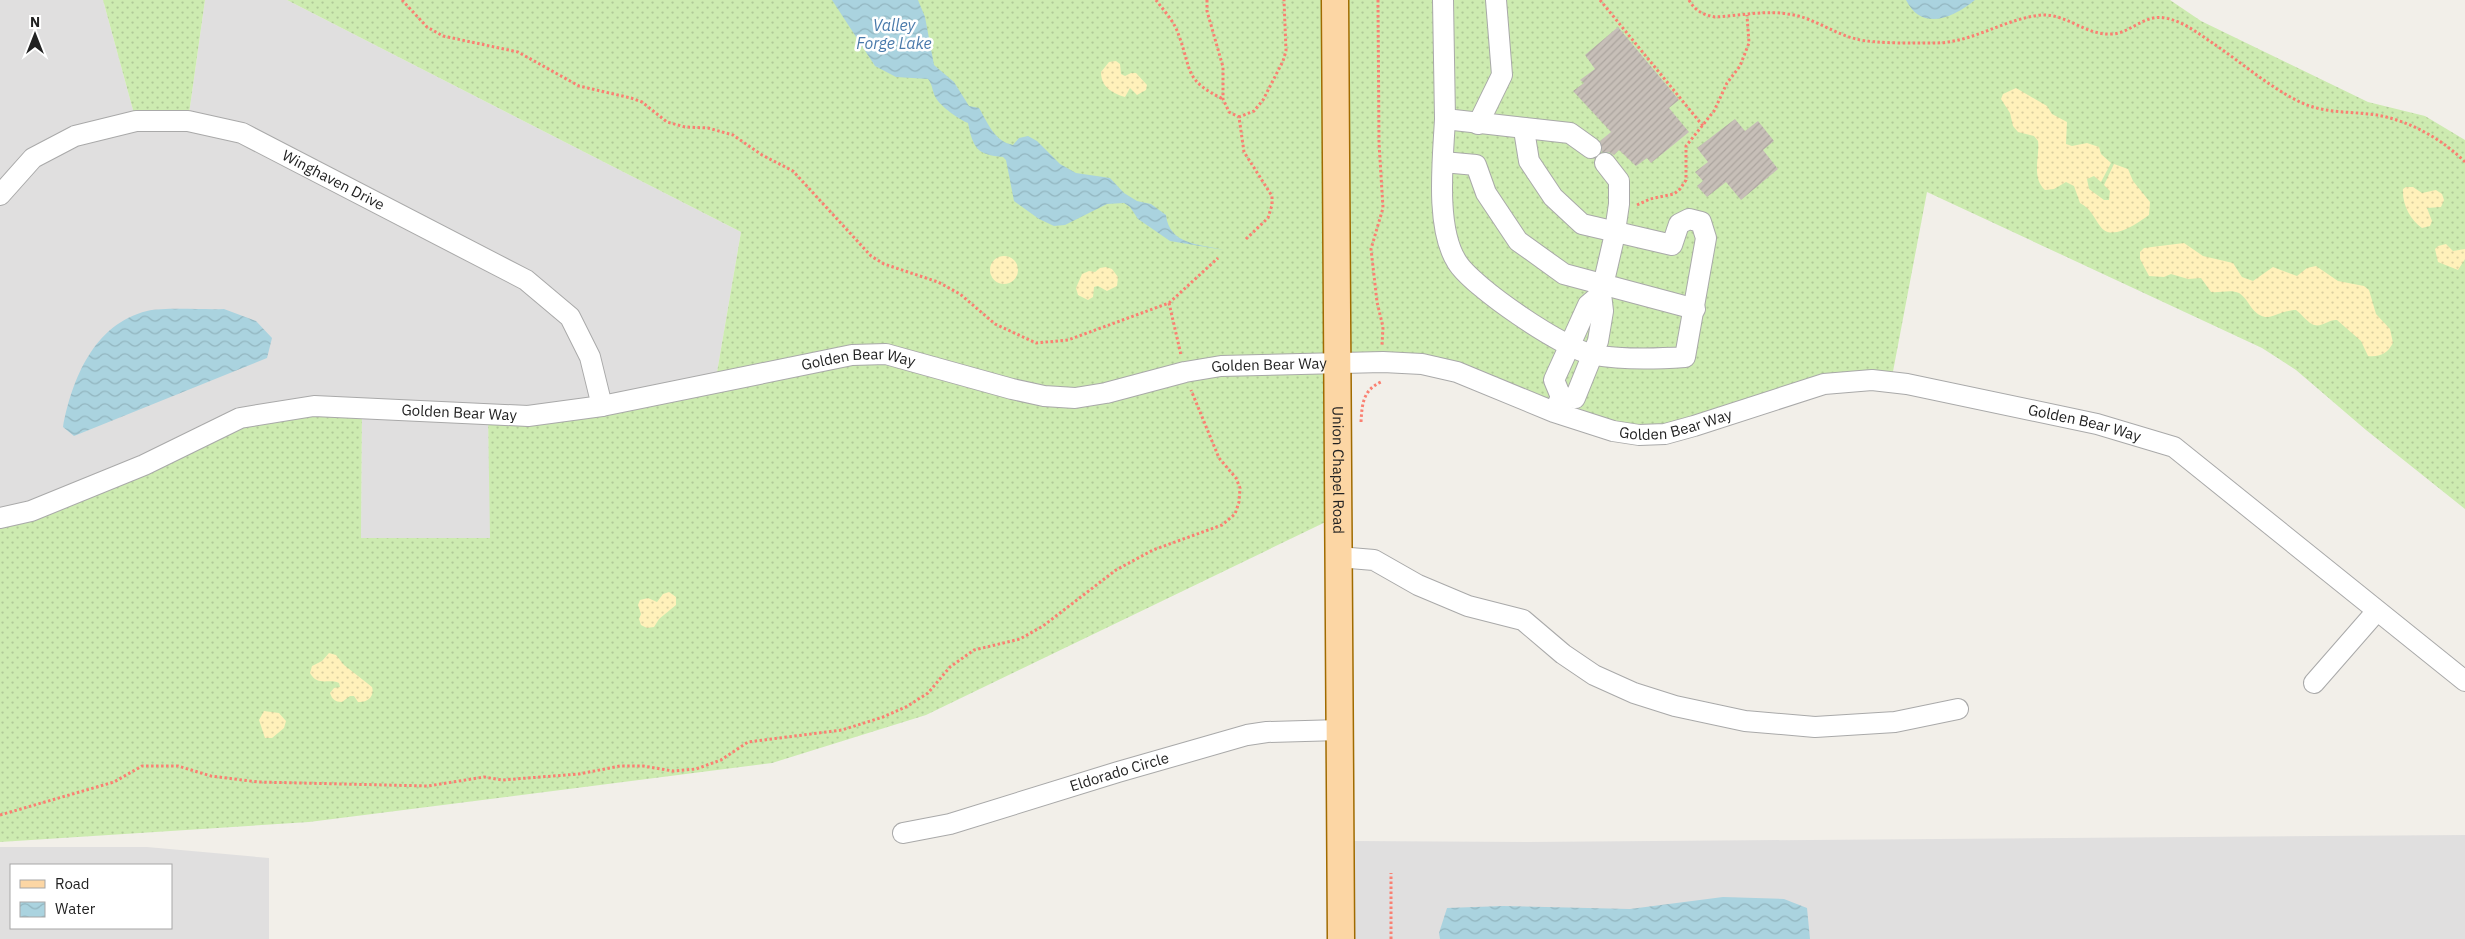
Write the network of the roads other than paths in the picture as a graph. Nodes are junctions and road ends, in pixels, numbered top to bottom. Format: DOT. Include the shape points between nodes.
graph roads {
  1 [pos="1335,0"];
  2 [pos="1443,0"];
  3 [pos="1496,0"];
  4 [pos="1445,119"];
  5 [pos="1478,124"];
  6 [pos="1524,130"];
  7 [pos="1591,148"];
  8 [pos="1443,162"];
  9 [pos="1605,163"];
  10 [pos="0,195"];
  11 [pos="1615,234"];
  12 [pos="1672,246"];
  13 [pos="1704,254"];
  14 [pos="1602,290"];
  15 [pos="1695,308"];
  16 [pos="1571,347"];
  17 [pos="1593,355"];
  18 [pos="1337,363"];
  19 [pos="1558,404"];
  20 [pos="602,406"];
  21 [pos="0,518"];
  22 [pos="1338,557"];
  23 [pos="2376,612"];
  24 [pos="2465,681"];
  25 [pos="2314,683"];
  26 [pos="1958,709"];
  27 [pos="1340,730"];
  28 [pos="902,833"];
  29 [pos="1341,939"];
  1 -- 18 [label="main road, Union Chapel Road"];
  2 -- 4 [label="street"];
  3 -- 5 [label="street" via="1502,74"];
  4 -- 5 [label="street"];
  4 -- 8 [label="street"];
  5 -- 6 [label="street"];
  6 -- 7 [label="street" via="1570,133"];
  6 -- 11 [label="street" via="1529,161 1553,197 1582,224"];
  8 -- 14 [label="street" via="1476,165 1486,193 1518,241 1564,274"];
  8 -- 16 [label="street" via="1444,228 1457,262 1496,300"];
  9 -- 11 [label="street" via="1619,181"];
  10 -- 20 [label="street, Winghaven Drive" via="33,158 75,136 136,121 188,121 242,133 526,280 570,317 590,357"];
  11 -- 12 [label="street"];
  11 -- 14 [label="street"];
  12 -- 13 [label="street"];
  12 -- 13 [label="street" via="1679,224 1688,219 1700,222 1706,238"];
  13 -- 15 [label="street"];
  14 -- 15 [label="street"];
  14 -- 16 [label="street" via="1588,305"];
  14 -- 17 [label="street" via="1603,311"];
  15 -- 17 [label="street" via="1685,357 1647,360"];
  16 -- 17 [label="street"];
  16 -- 19 [label="street" via="1554,380"];
  17 -- 19 [label="street" via="1575,398"];
  18 -- 19 [label="street, Golden Bear Way" via="1422,364"];
  18 -- 20 [label="street, Golden Bear Way" via="1220,366 1075,398 1020,391 886,354 852,355"];
  18 -- 22 [label="main road, Union Chapel Road"];
  19 -- 23 [label="street, Golden Bear Way" via="1612,431 1665,434 1824,384 1872,380 1907,384 2097,424 2162,442 2185,454"];
  20 -- 21 [label="street, Golden Bear Way" via="528,416 314,406 240,418 144,465 30,512"];
  22 -- 26 [label="street" via="1374,560 1418,585 1468,606 1523,620 1594,675 1634,693 1675,706 1745,721 1815,727 1895,722"];
  22 -- 27 [label="main road, Union Chapel Road"];
  23 -- 24 [label="street, Golden Bear Way"];
  23 -- 25 [label="street"];
  27 -- 28 [label="street, Eldorado Circle" via="1247,735 950,824"];
  27 -- 29 [label="main road, Union Chapel Road"];
}
